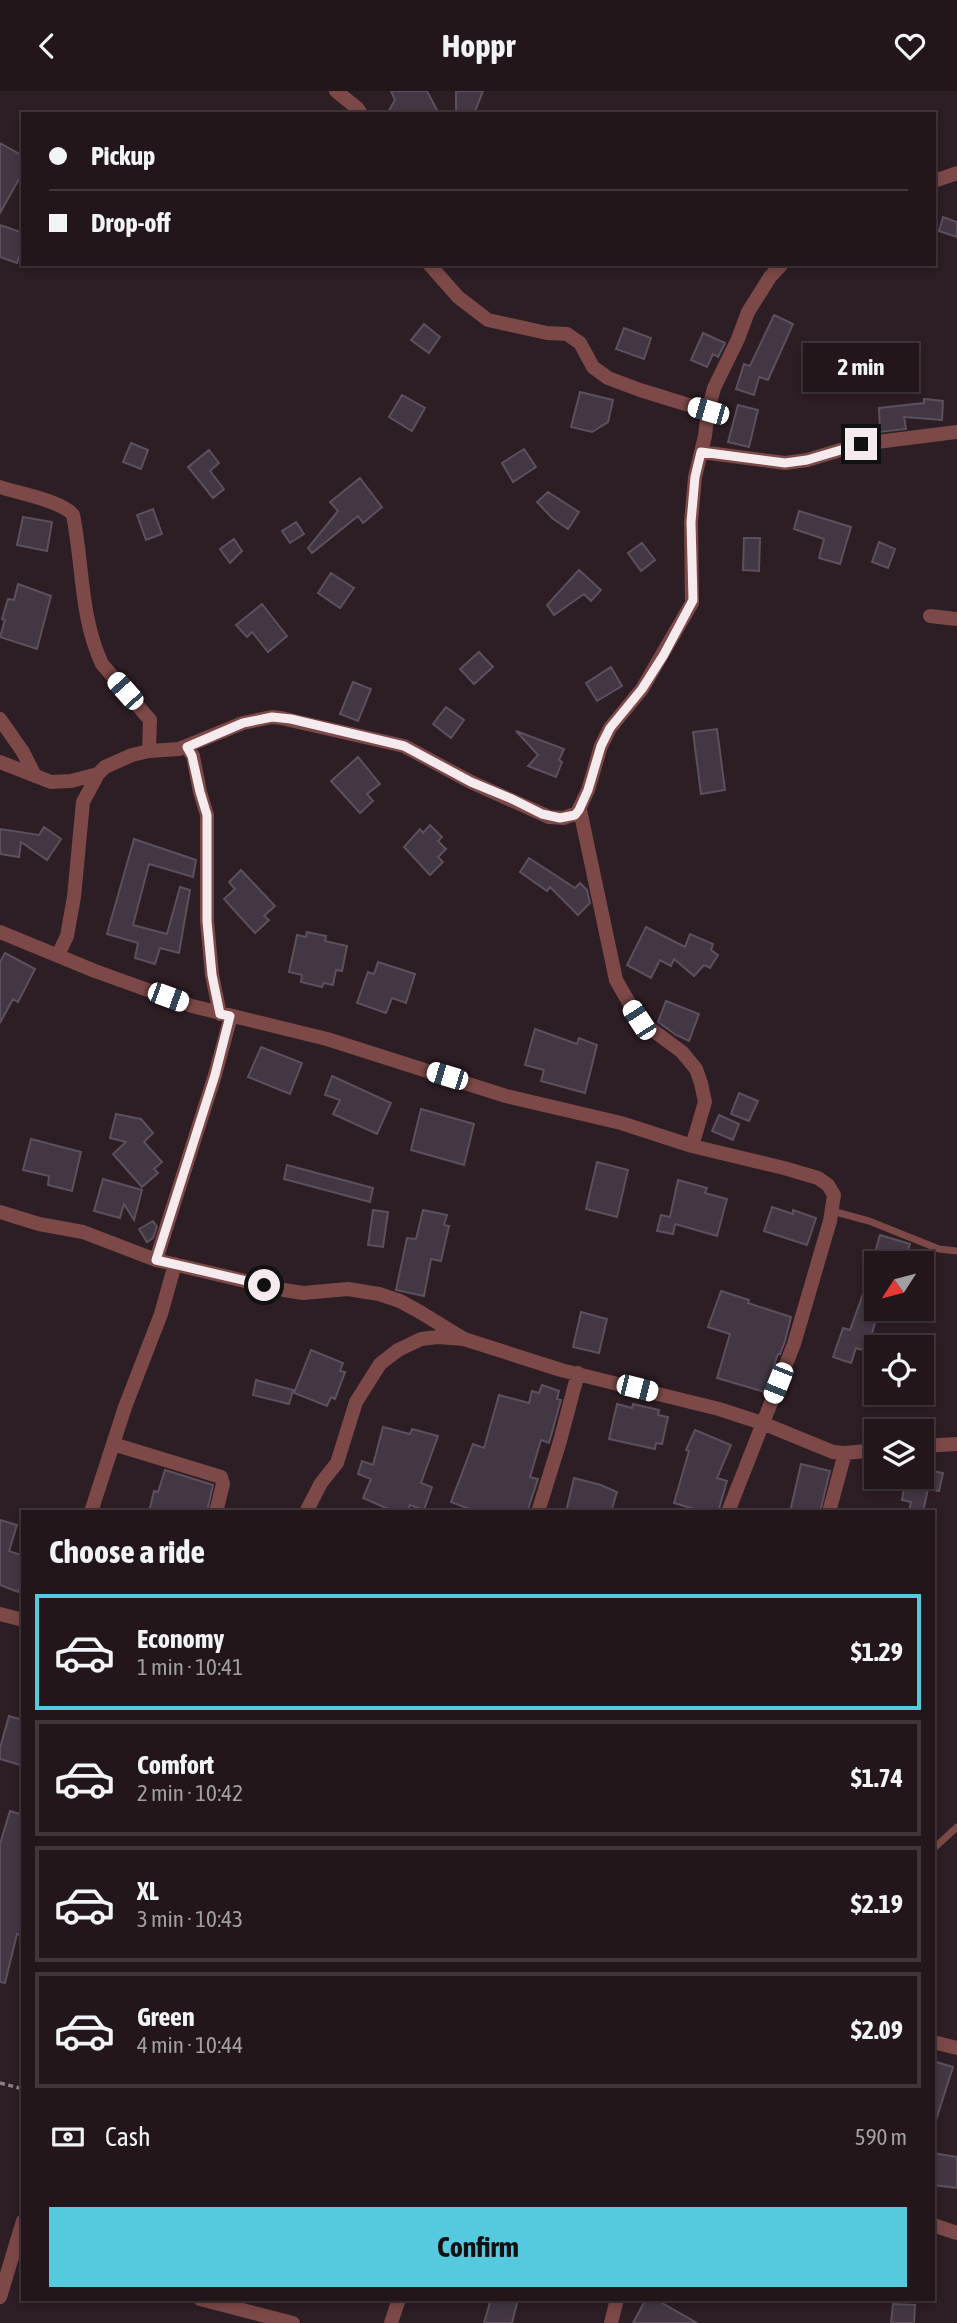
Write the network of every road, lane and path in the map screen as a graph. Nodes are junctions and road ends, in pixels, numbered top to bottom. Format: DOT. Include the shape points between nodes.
graph roads {
  1 [pos="336,91"];
  2 [pos="359,112"];
  3 [pos="957,173"];
  4 [pos="936,180"];
  5 [pos="431,266"];
  6 [pos="780,266"];
  7 [pos="708,411"];
  8 [pos="957,432"];
  9 [pos="701,452"];
  10 [pos="0,487"];
  11 [pos="930,616"];
  12 [pos="957,619"];
  13 [pos="0,719"];
  14 [pos="187,747"];
  15 [pos="149,751"];
  16 [pos="0,762"];
  17 [pos="98,774"];
  18 [pos="35,776"];
  19 [pos="579,810"];
  20 [pos="0,932"];
  21 [pos="58,955"];
  22 [pos="225,1015"];
  23 [pos="692,1146"];
  24 [pos="832,1211"];
  25 [pos="3,1213"];
  26 [pos="0,1229"];
  27 [pos="957,1251"];
  28 [pos="156,1260"];
  29 [pos="174,1264"];
  30 [pos="464,1339"];
  31 [pos="578,1373"];
  32 [pos="762,1423"];
  33 [pos="113,1444"];
  34 [pos="957,1444"];
  35 [pos="934,1445"];
  36 [pos="864,1451"];
  37 [pos="845,1453"];
  38 [pos="92,1510"];
  39 [pos="216,1510"];
  40 [pos="307,1510"];
  41 [pos="539,1510"];
  42 [pos="729,1510"];
  43 [pos="830,1510"];
  44 [pos="0,1614"];
  45 [pos="21,1619"];
  46 [pos="957,1826"];
  47 [pos="935,1847"];
  48 [pos="935,2042"];
  49 [pos="957,2048"];
  50 [pos="0,2083"];
  51 [pos="21,2088"];
  52 [pos="935,2226"];
  53 [pos="957,2233"];
  54 [pos="0,2245"];
  55 [pos="19,2251"];
  56 [pos="0,2297"];
  57 [pos="209,2301"];
  58 [pos="398,2301"];
  59 [pos="616,2301"];
  60 [pos="293,2323"];
  61 [pos="391,2323"];
  62 [pos="611,2323"];
  1 -- 2 [label="street"];
  3 -- 4 [label="street"];
  5 -- 7 [label="street" via="458,297 488,320 567,334 608,378"];
  6 -- 7 [label="street" via="748,312"];
  7 -- 9 [label="street"];
  8 -- 9 [label="street" via="861,444 785,463"];
  9 -- 19 [label="street" via="691,522 693,600 649,678 610,728"];
  10 -- 15 [label="street" via="40,498 73,515 81,585 97,653 149,720"];
  11 -- 12 [label="street"];
  13 -- 18 [label="street"];
  14 -- 15 [label="street"];
  14 -- 19 [label="street" via="243,723 272,717 291,719 404,746 549,817 569,817"];
  14 -- 22 [label="street" via="207,815 207,921 212,975"];
  15 -- 17 [label="street" via="105,767"];
  16 -- 18 [label="street"];
  17 -- 18 [label="street" via="57,782"];
  17 -- 21 [label="street" via="83,802 74,897 67,936"];
  19 -- 23 [label="street" via="616,980 639,1020 682,1052 701,1083 705,1102"];
  20 -- 21 [label="street"];
  21 -- 22 [label="street"];
  22 -- 23 [label="street" via="327,1038 506,1096 621,1123"];
  22 -- 28 [label="street" via="215,1075"];
  23 -- 24 [label="street" via="818,1178 833,1191"];
  24 -- 27 [label="lane" via="939,1249"];
  24 -- 32 [label="street" via="794,1343"];
  25 -- 26 [label="street"];
  25 -- 28 [label="street" via="83,1232"];
  28 -- 29 [label="street"];
  29 -- 30 [label="street" via="303,1293 348,1289 379,1294 420,1311"];
  29 -- 33 [label="street" via="161,1314"];
  30 -- 31 [label="street"];
  30 -- 40 [label="street" via="421,1339 380,1364 356,1402 337,1463"];
  31 -- 32 [label="street"];
  31 -- 41 [label="street"];
  32 -- 37 [label="street"];
  32 -- 42 [label="street"];
  33 -- 38 [label="street"];
  33 -- 39 [label="street" via="221,1477"];
  34 -- 35 [label="street"];
  36 -- 37 [label="street"];
  37 -- 43 [label="street"];
  44 -- 45 [label="street"];
  46 -- 47 [label="lane"];
  48 -- 49 [label="street"];
  50 -- 51 [label="path"];
  52 -- 53 [label="street"];
  54 -- 55 [label="street"];
  55 -- 56 [label="street"];
  57 -- 60 [label="street"];
  58 -- 61 [label="street"];
  59 -- 62 [label="street"];
}
